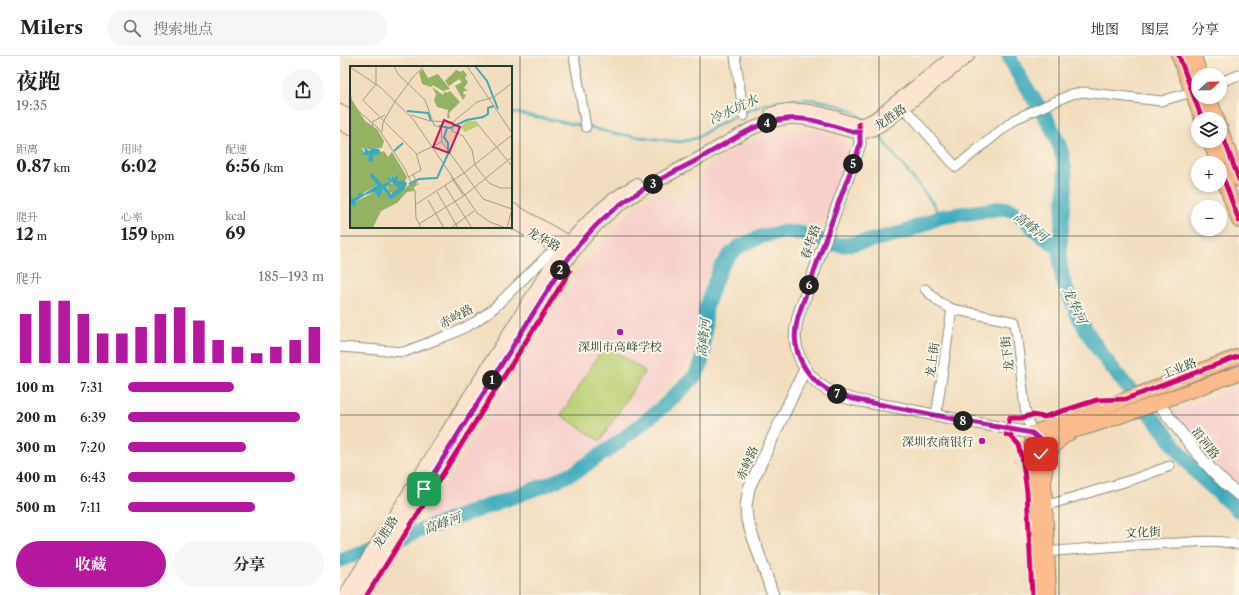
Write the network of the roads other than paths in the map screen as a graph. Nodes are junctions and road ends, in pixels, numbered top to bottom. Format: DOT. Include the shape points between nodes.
graph roads {
  1 [pos="574,56"];
  2 [pos="735,56"];
  3 [pos="954,56"];
  4 [pos="968,56"];
  5 [pos="1179,56"];
  6 [pos="1194,56"];
  7 [pos="1198,68"];
  8 [pos="1239,75"];
  9 [pos="1227,79"];
  10 [pos="1191,89"];
  11 [pos="1191,92"];
  12 [pos="901,104"];
  13 [pos="340,111"];
  14 [pos="744,113"];
  15 [pos="350,116"];
  16 [pos="340,123"];
  17 [pos="586,127"];
  18 [pos="350,128"];
  19 [pos="862,128"];
  20 [pos="1227,147"];
  21 [pos="1239,180"];
  22 [pos="1227,189"];
  23 [pos="512,210"];
  24 [pos="512,221"];
  25 [pos="1239,222"];
  26 [pos="568,248"];
  27 [pos="925,289"];
  28 [pos="952,309"];
  29 [pos="340,348"];
  30 [pos="1239,356"];
  31 [pos="806,369"];
  32 [pos="1239,373"];
  33 [pos="1156,404"];
  34 [pos="936,416"];
  35 [pos="1076,430"];
  36 [pos="1036,436"];
  37 [pos="1170,466"];
  38 [pos="1044,479"];
  39 [pos="1239,496"];
  40 [pos="1045,506"];
  41 [pos="1239,545"];
  42 [pos="1047,552"];
  43 [pos="345,595"];
  44 [pos="357,595"];
  45 [pos="773,595"];
  46 [pos="1031,595"];
  47 [pos="1039,595"];
  48 [pos="1049,595"];
  1 -- 17 [label="street"];
  2 -- 14 [label="street"];
  3 -- 12 [label="main road, 龙胜路"];
  4 -- 12 [label="main road, 龙胜路"];
  5 -- 10 [label="main road"];
  6 -- 7 [label="main road"];
  8 -- 9 [label="street"];
  11 -- 12 [label="street" via="1161,102 1077,92 1011,122 956,167"];
  12 -- 19 [label="main road, 龙胜路" via="877,122"];
  13 -- 15 [label="main road"];
  16 -- 18 [label="main road"];
  19 -- 26 [label="main road, 龙胜路" via="854,132 798,118 777,120 756,128 633,196"];
  19 -- 31 [label="street, 春华路" via="857,154 798,319 796,345"];
  20 -- 21 [label="main road"];
  22 -- 25 [label="main road"];
  23 -- 26 [label="main road, 龙华路"];
  24 -- 26 [label="main road, 龙华路"];
  26 -- 29 [label="street, 赤岭路" via="548,254 494,308 454,334 404,352"];
  26 -- 43 [label="main road, 龙胜路" via="547,272"];
  26 -- 44 [label="main road, 龙胜路" via="559,272"];
  27 -- 28 [label="street, 龙下街" via="939,302"];
  28 -- 34 [label="street, 龙上街"];
  28 -- 36 [label="street, 龙下街" via="1015,322 1026,408"];
  30 -- 36 [label="main road, 工业路"];
  31 -- 34 [label="street" via="826,389 842,396"];
  31 -- 45 [label="street, 赤岭路" via="749,488 746,506 747,520"];
  32 -- 33 [label="main road, 工业路"];
  33 -- 35 [label="main road, 工业路"];
  33 -- 39 [label="street, 沿河路" via="1209,468"];
  34 -- 36 [label="street"];
  35 -- 36 [label="main road, 工业路"];
  35 -- 38 [label="main road" via="1050,450"];
  36 -- 38 [label="main road"];
  36 -- 47 [label="main road"];
  37 -- 40 [label="street"];
  38 -- 40 [label="main road"];
  40 -- 42 [label="main road"];
  41 -- 42 [label="street, 文化街" via="1198,542"];
  42 -- 48 [label="main road"];
  46 -- 47 [label="street"];
}
